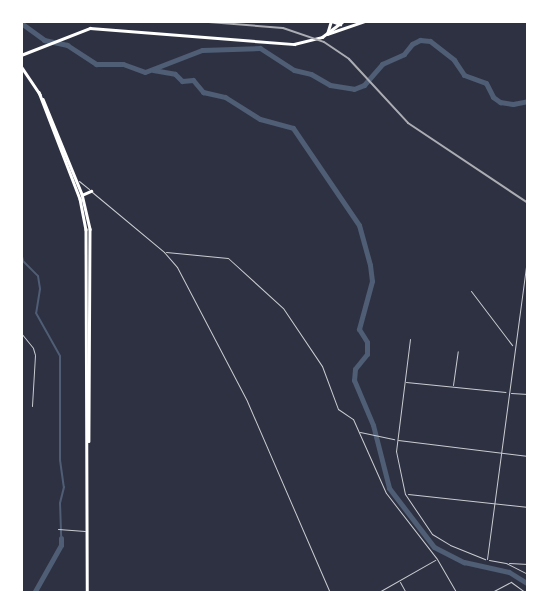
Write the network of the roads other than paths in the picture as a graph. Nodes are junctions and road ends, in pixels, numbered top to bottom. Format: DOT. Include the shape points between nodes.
graph roads {
  1 [pos="332,21"];
  2 [pos="365,21"];
  3 [pos="341,22"];
  4 [pos="327,34"];
  5 [pos="21,55"];
  6 [pos="21,66"];
  7 [pos="39,92"];
  8 [pos="70,174"];
  9 [pos="76,178"];
  10 [pos="91,191"];
  11 [pos="82,194"];
  12 [pos="80,199"];
  13 [pos="528,250"];
  14 [pos="164,252"];
  15 [pos="471,291"];
  16 [pos="21,333"];
  17 [pos="410,339"];
  18 [pos="514,346"];
  19 [pos="458,351"];
  20 [pos="404,382"];
  21 [pos="453,387"];
  22 [pos="508,392"];
  23 [pos="528,394"];
  24 [pos="32,405"];
  25 [pos="358,432"];
  26 [pos="397,439"];
  27 [pos="88,448"];
  28 [pos="501,452"];
  29 [pos="528,456"];
  30 [pos="405,494"];
  31 [pos="494,504"];
  32 [pos="528,507"];
  33 [pos="59,529"];
  34 [pos="88,531"];
  35 [pos="436,559"];
  36 [pos="487,559"];
  37 [pos="506,563"];
  38 [pos="528,565"];
  39 [pos="527,573"];
  40 [pos="399,580"];
  41 [pos="87,593"];
  42 [pos="330,593"];
  43 [pos="377,593"];
  44 [pos="406,593"];
  45 [pos="457,593"];
  46 [pos="490,593"];
  47 [pos="526,593"];
  1 -- 3 [label="main road"];
  1 -- 4 [label="main road"];
  2 -- 4 [label="main road"];
  3 -- 4 [label="main road"];
  4 -- 5 [label="main road" via="305,44 100,27"];
  6 -- 7 [label="main road"];
  7 -- 8 [label="main road"];
  7 -- 9 [label="main road"];
  8 -- 9 [label="street"];
  8 -- 12 [label="main road"];
  9 -- 10 [label="street"];
  9 -- 11 [label="main road"];
  10 -- 11 [label="main road"];
  10 -- 14 [label="street"];
  11 -- 12 [label="main road"];
  11 -- 27 [label="main road" via="91,242"];
  12 -- 27 [label="main road" via="87,243"];
  13 -- 18 [label="street"];
  14 -- 25 [label="street" via="219,256 235,263 291,318 325,372 338,410 351,417"];
  14 -- 42 [label="street" via="177,267 247,401"];
  15 -- 18 [label="street"];
  16 -- 24 [label="street" via="33,348"];
  17 -- 20 [label="street"];
  18 -- 22 [label="street"];
  19 -- 21 [label="street"];
  20 -- 21 [label="street"];
  20 -- 26 [label="street"];
  21 -- 22 [label="street"];
  22 -- 23 [label="street"];
  22 -- 28 [label="street"];
  25 -- 26 [label="street"];
  25 -- 35 [label="street" via="386,493"];
  26 -- 28 [label="street"];
  26 -- 30 [label="street" via="397,464"];
  27 -- 34 [label="main road"];
  28 -- 29 [label="street"];
  28 -- 31 [label="street"];
  30 -- 31 [label="street"];
  30 -- 36 [label="street" via="432,534"];
  31 -- 32 [label="street"];
  31 -- 36 [label="street"];
  33 -- 34 [label="street"];
  34 -- 41 [label="main road"];
  35 -- 40 [label="street"];
  35 -- 45 [label="street"];
  36 -- 37 [label="street"];
  37 -- 38 [label="street"];
  37 -- 39 [label="street"];
  38 -- 39 [label="street"];
  40 -- 43 [label="street"];
  40 -- 44 [label="street"];
  46 -- 47 [label="street" via="511,582"];
}
